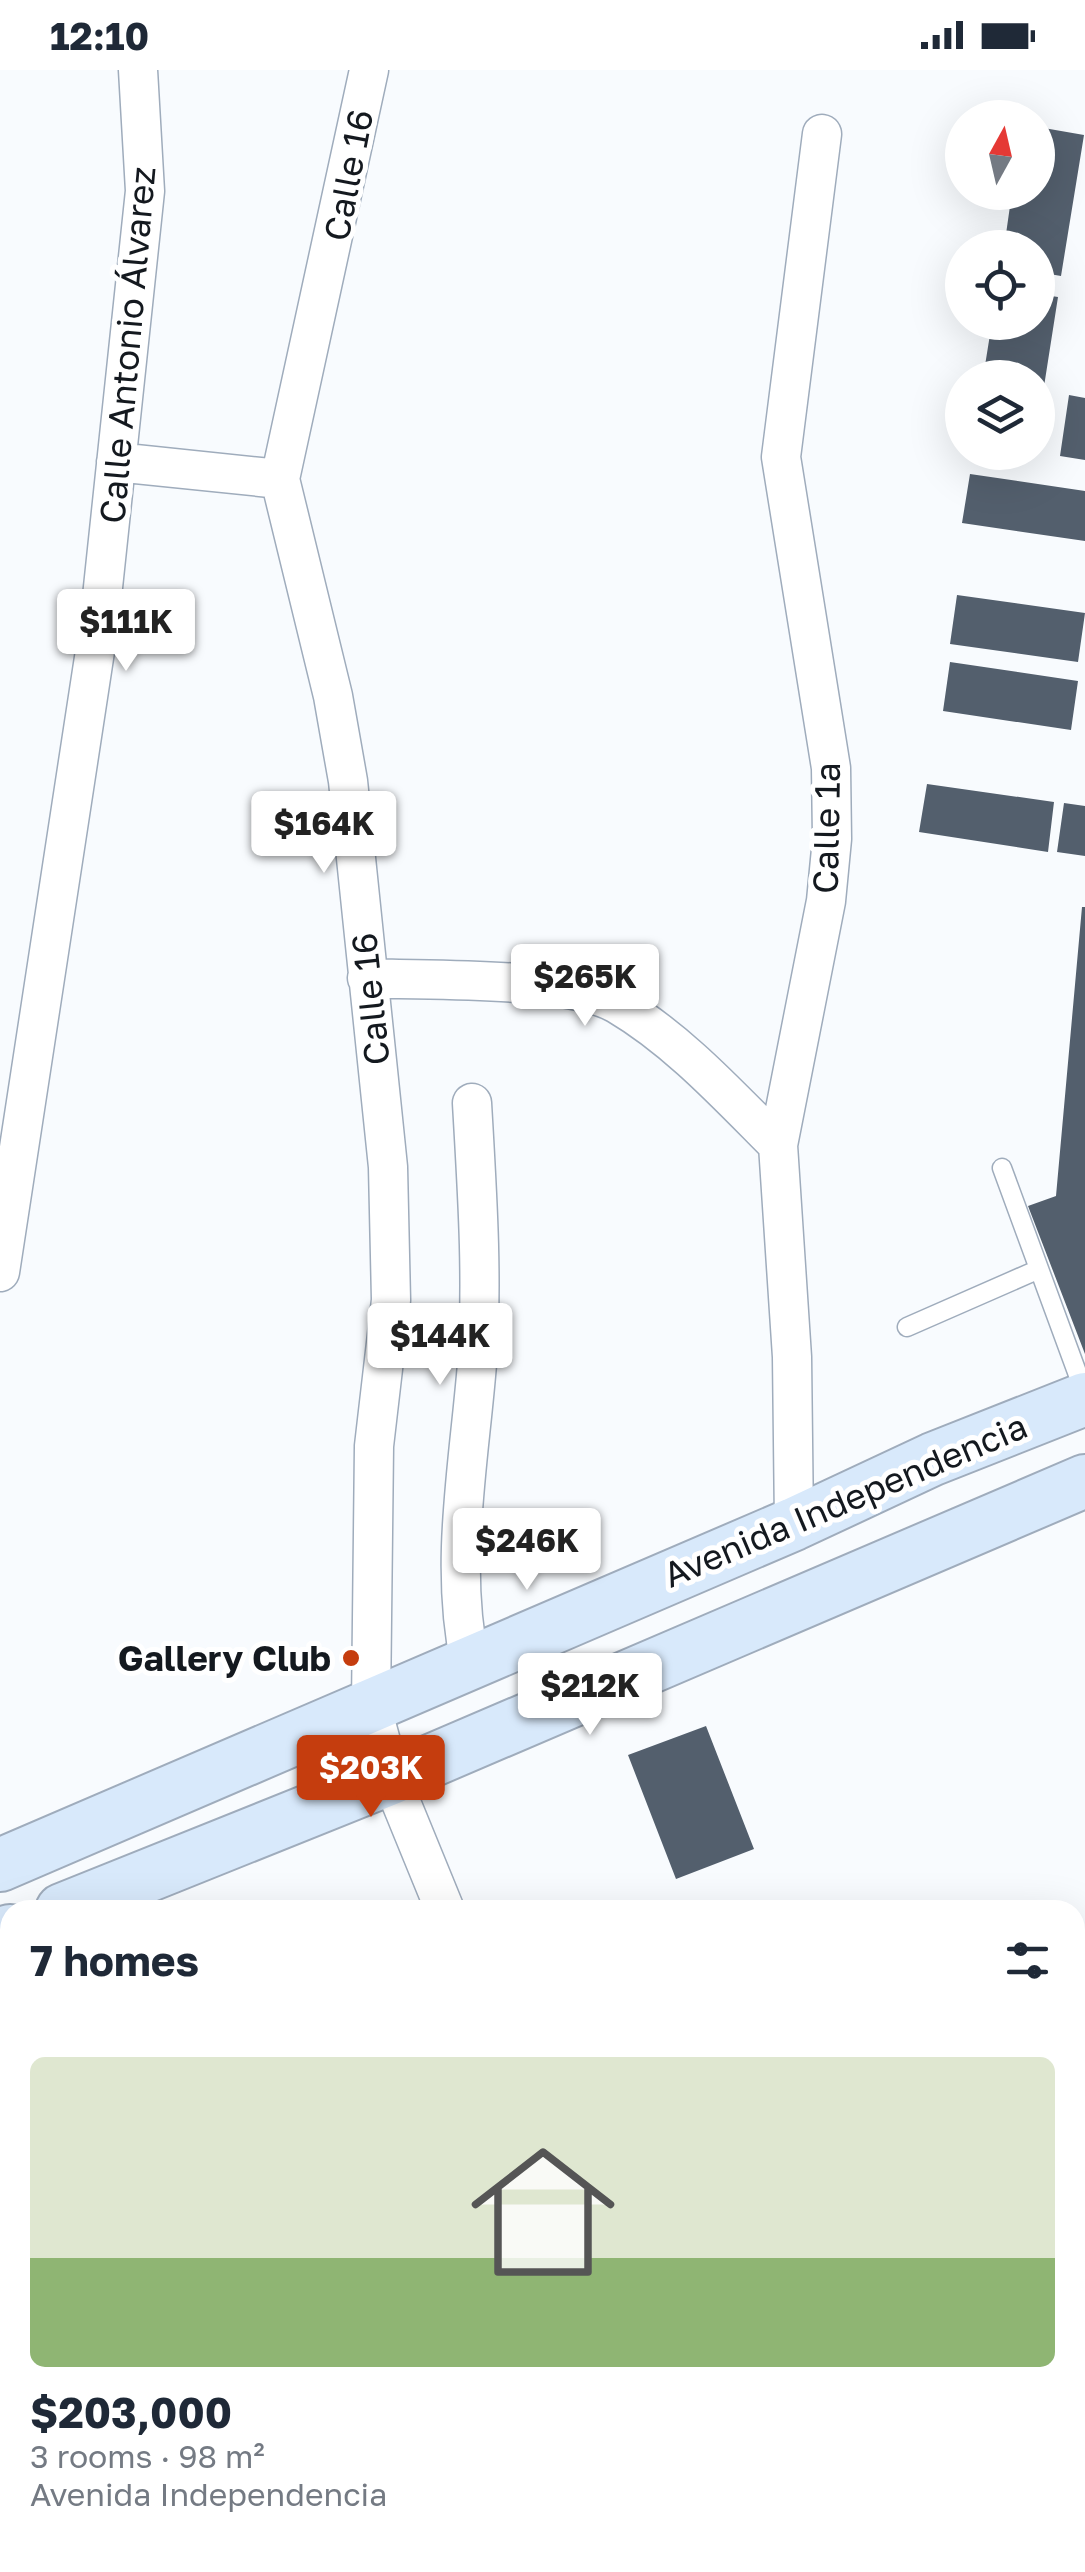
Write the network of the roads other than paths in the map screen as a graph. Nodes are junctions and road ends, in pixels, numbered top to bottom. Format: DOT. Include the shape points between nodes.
graph roads {
  1 [pos="138,70"];
  2 [pos="369,70"];
  3 [pos="822,134"];
  4 [pos="116,462"];
  5 [pos="280,479"];
  6 [pos="366,978"];
  7 [pos="472,1103"];
  8 [pos="778,1145"];
  9 [pos="1002,1168"];
  10 [pos="1037,1270"];
  11 [pos="0,1272"];
  12 [pos="907,1327"];
  13 [pos="1075,1401"];
  14 [pos="1084,1482"];
  15 [pos="794,1524"];
  16 [pos="470,1663"];
  17 [pos="371,1704"];
  18 [pos="391,1778"];
  19 [pos="0,1864"];
  20 [pos="87,1900"];
  21 [pos="441,1900"];
  1 -- 4 [label="street, Calle Antonio Álvarez" via="146,191"];
  2 -- 5 [label="street, Calle 16"];
  3 -- 8 [label="street, Calle 1a" via="781,457 831,768 832,839 826,902"];
  4 -- 5 [label="street"];
  4 -- 11 [label="street, Calle Antonio Álvarez" via="99,624"];
  5 -- 6 [label="street, Calle 16" via="339,730"];
  6 -- 8 [label="street" via="563,988 614,1002 690,1058"];
  6 -- 17 [label="street, Calle 16" via="391,1233 391,1300 374,1446"];
  7 -- 16 [label="street" via="482,1267 462,1526 462,1624"];
  8 -- 15 [label="street, Calle 1a" via="792,1357"];
  9 -- 10 [label="lane"];
  10 -- 12 [label="lane"];
  10 -- 13 [label="lane"];
  13 -- 14 [label="main road"];
  13 -- 15 [label="main road, Avenida Independencia"];
  14 -- 18 [label="main road"];
  15 -- 16 [label="main road, Avenida Independencia"];
  16 -- 17 [label="main road, Avenida Independencia"];
  17 -- 18 [label="street, Calle 16"];
  17 -- 19 [label="main road, Avenida Independencia"];
  18 -- 20 [label="main road"];
  18 -- 21 [label="street, Calle 16"];
}
